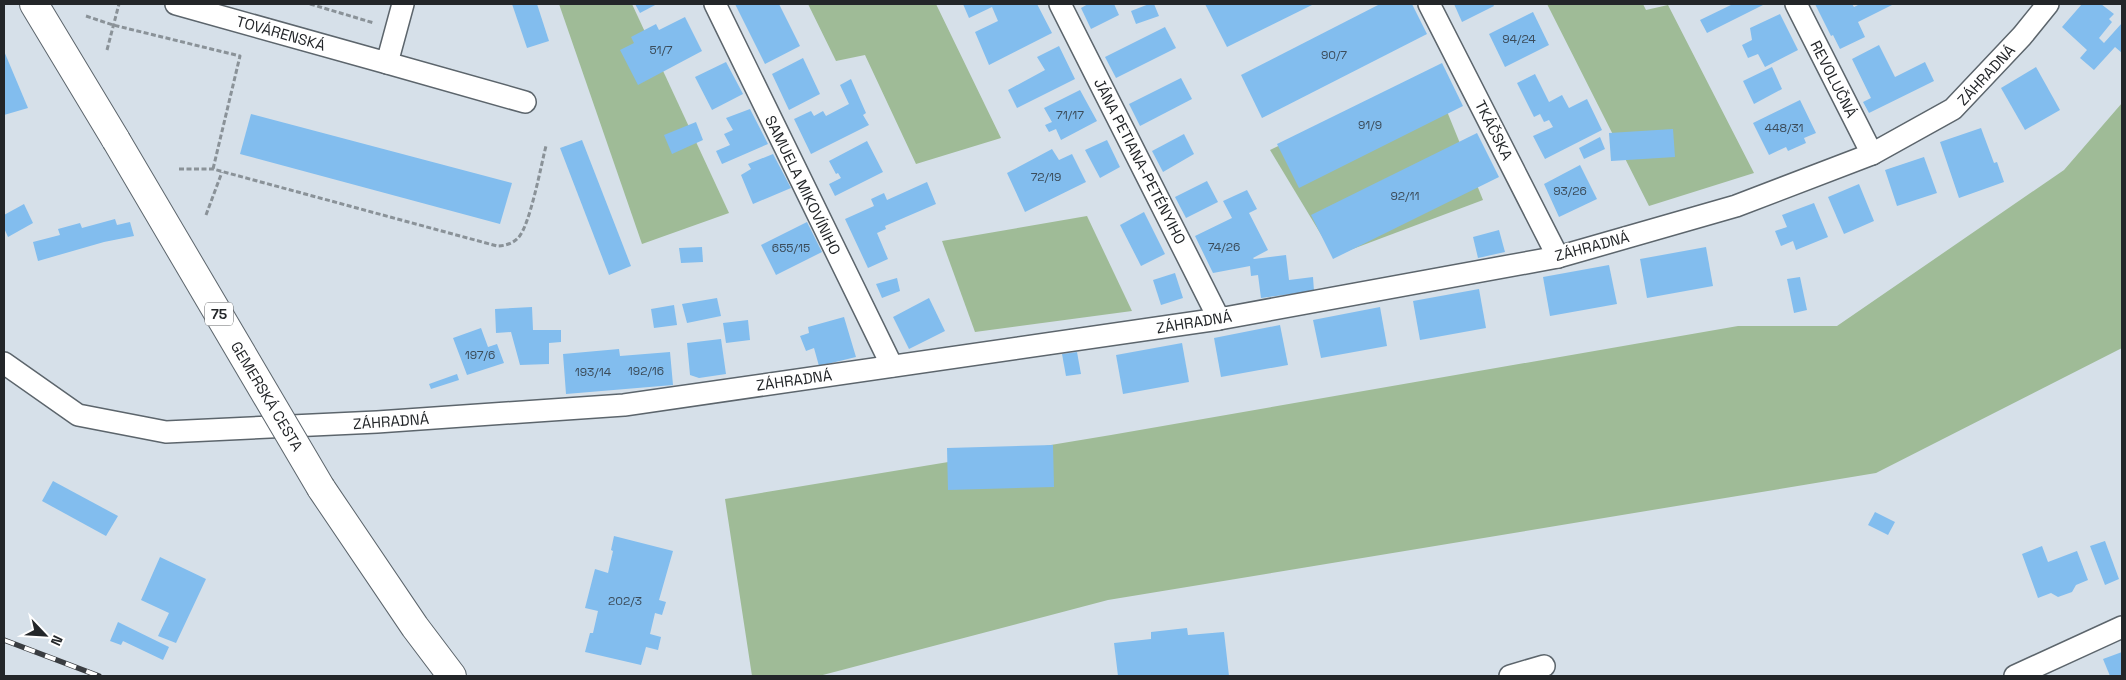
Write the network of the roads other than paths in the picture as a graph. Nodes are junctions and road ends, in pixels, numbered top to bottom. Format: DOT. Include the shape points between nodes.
graph roads {
  1 [pos="34,4"];
  2 [pos="176,4"];
  3 [pos="403,4"];
  4 [pos="715,4"];
  5 [pos="1060,4"];
  6 [pos="1429,4"];
  7 [pos="1796,4"];
  8 [pos="2048,4"];
  9 [pos="387,63"];
  10 [pos="525,102"];
  11 [pos="1872,154"];
  12 [pos="1558,257"];
  13 [pos="1219,319"];
  14 [pos="4,363"];
  15 [pos="892,366"];
  16 [pos="266,428"];
  17 [pos="2122,627"];
  18 [pos="1544,666"];
  19 [pos="452,676"];
  20 [pos="1510,676"];
  21 [pos="2015,676"];
  1 -- 19 [label="main road, GEMERSKÁ CESTA / 75, bridge" via="321,488"];
  2 -- 9 [label="street, TOVÁRENSKÁ"];
  3 -- 9 [label="street"];
  4 -- 15 [label="street, SAMUELA MIKOVÍNIHO"];
  5 -- 13 [label="street, JÁNA PETIANA-PETÉNYIHO"];
  6 -- 12 [label="street, TKÁČSKA"];
  7 -- 11 [label="street, REVOLUČNÁ"];
  8 -- 11 [label="street, ZÁHRADNÁ" via="1953,109"];
  9 -- 10 [label="street, TOVÁRENSKÁ"];
  11 -- 12 [label="street, ZÁHRADNÁ" via="1736,206"];
  12 -- 13 [label="street, ZÁHRADNÁ"];
  13 -- 15 [label="street, ZÁHRADNÁ"];
  14 -- 16 [label="street, GEMERSKÁ CESTA" via="78,415 166,432"];
  15 -- 16 [label="street, ZÁHRADNÁ" via="624,405"];
  17 -- 21 [label="street"];
  18 -- 20 [label="street"];
}
